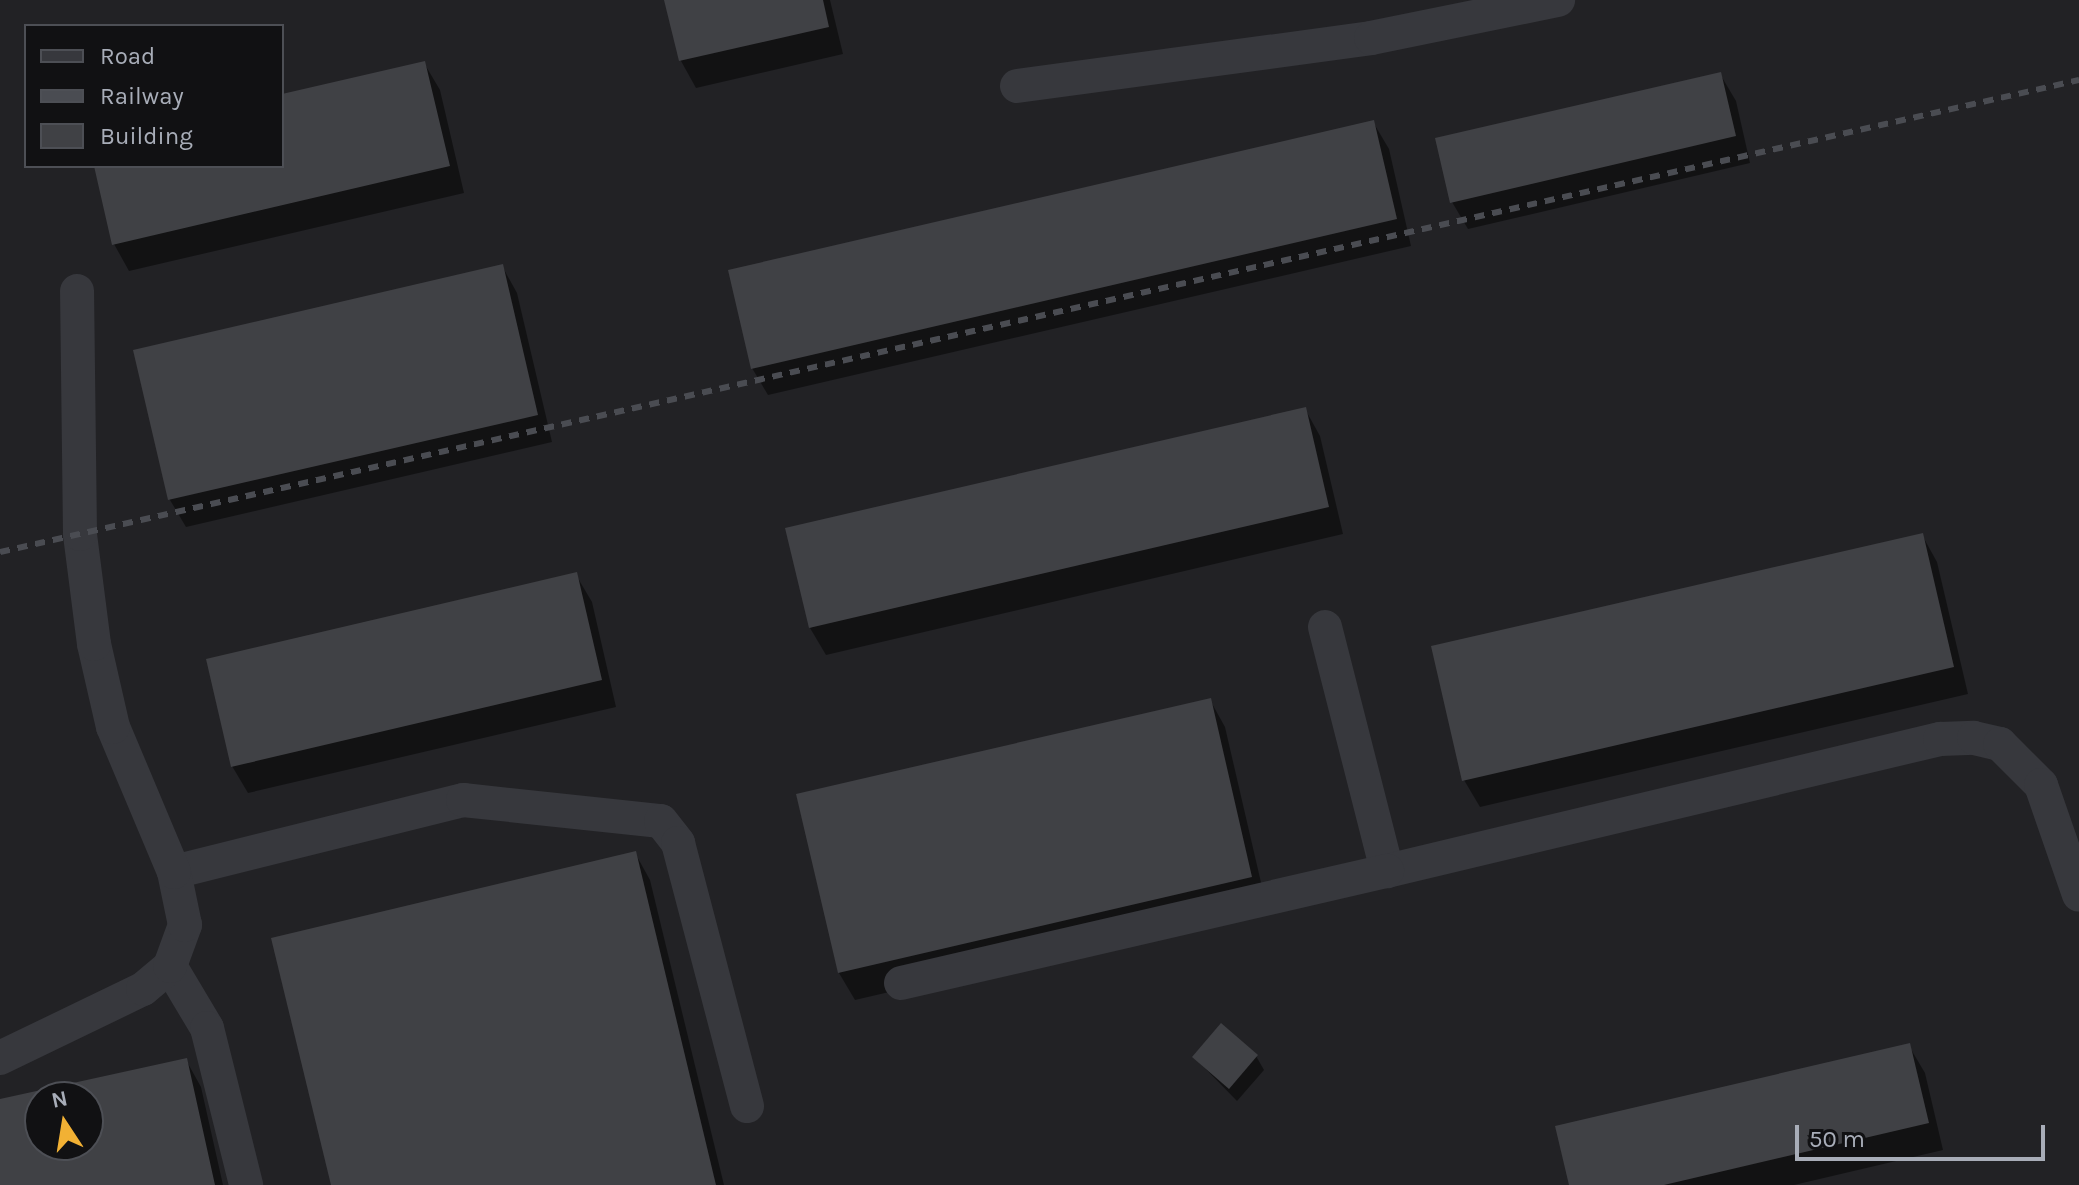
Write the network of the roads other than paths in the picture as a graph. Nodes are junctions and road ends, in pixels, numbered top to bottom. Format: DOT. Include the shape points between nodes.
graph roads {
  1 [pos="1558,0"];
  2 [pos="1017,86"];
  3 [pos="77,291"];
  4 [pos="1325,627"];
  5 [pos="1387,871"];
  6 [pos="174,872"];
  7 [pos="2079,895"];
  8 [pos="170,966"];
  9 [pos="901,983"];
  10 [pos="0,1058"];
  11 [pos="747,1106"];
  12 [pos="246,1185"];
  1 -- 2 [label="lane" via="1371,38"];
  3 -- 6 [label="lane" via="80,534 94,644 113,727"];
  4 -- 5 [label="lane"];
  5 -- 7 [label="lane" via="1940,739 1974,738 2000,744 2041,785"];
  5 -- 9 [label="lane"];
  6 -- 8 [label="lane" via="185,925"];
  6 -- 11 [label="lane" via="463,800 661,821 678,843"];
  8 -- 10 [label="lane" via="99,1014"];
  8 -- 12 [label="lane" via="207,1028"];
}
